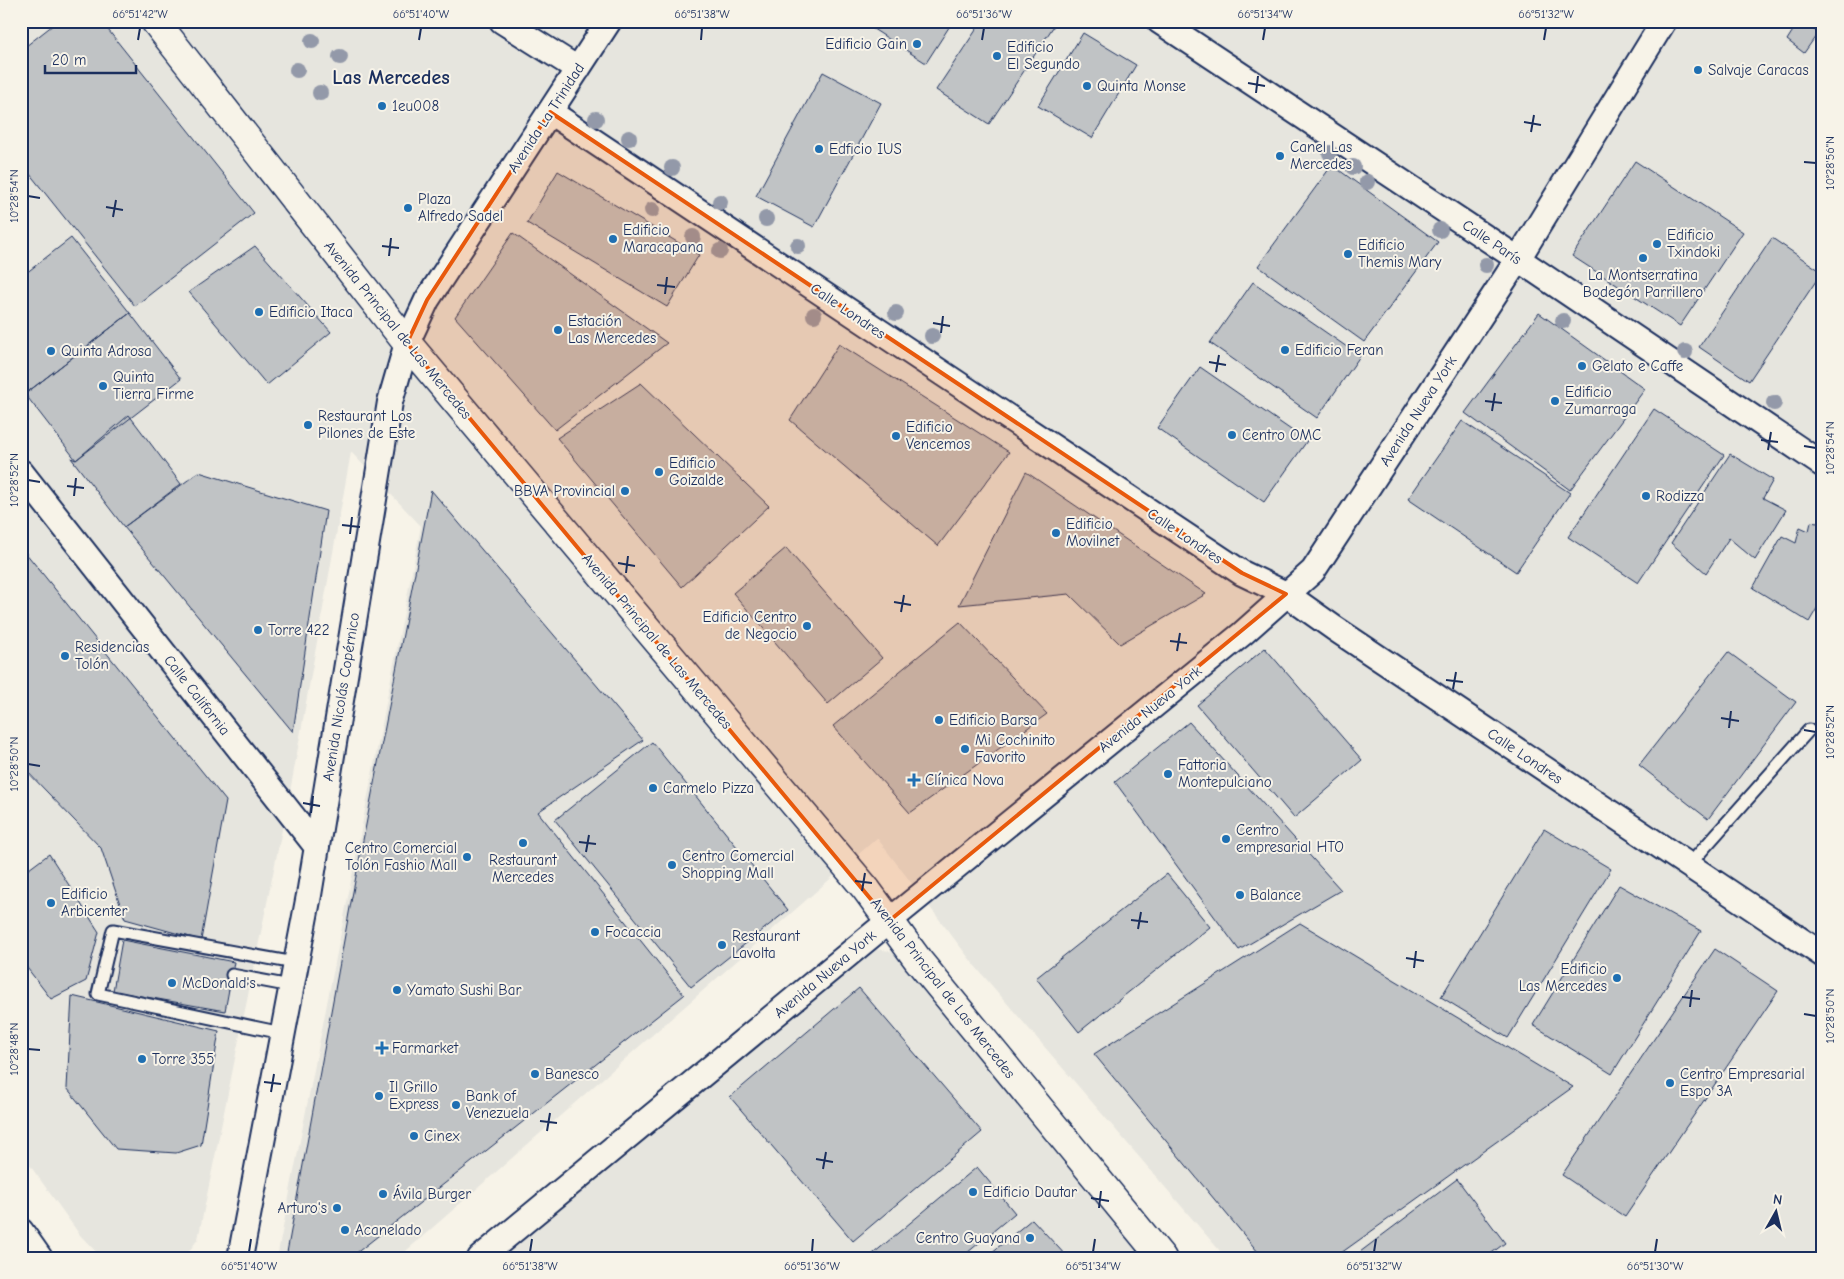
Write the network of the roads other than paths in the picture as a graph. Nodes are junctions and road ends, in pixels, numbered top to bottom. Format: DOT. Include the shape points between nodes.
graph roads {
  1 [pos="155,21"];
  2 [pos="502,21"];
  3 [pos="609,21"];
  4 [pos="1159,21"];
  5 [pos="1664,21"];
  6 [pos="578,69"];
  7 [pos="550,112"];
  8 [pos="1518,259"];
  9 [pos="406,343"];
  10 [pos="1823,465"];
  11 [pos="21,472"];
  12 [pos="1286,594"];
  13 [pos="1809,730"];
  14 [pos="316,847"];
  15 [pos="1689,865"];
  16 [pos="889,921"];
  17 [pos="1823,954"];
  18 [pos="295,963"];
  19 [pos="232,975"];
  20 [pos="291,986"];
  21 [pos="282,1033"];
  22 [pos="21,1231"];
  23 [pos="40,1258"];
  24 [pos="240,1258"];
  25 [pos="480,1258"];
  26 [pos="1162,1258"];
  1 -- 9 [label="street, Avenida Principal de Las Mercedes"];
  2 -- 6 [label="street"];
  3 -- 6 [label="street, Avenida La Trinidad"];
  4 -- 8 [label="street, Calle París"];
  5 -- 8 [label="street, Avenida Nueva York"];
  6 -- 7 [label="street, Avenida La Trinidad"];
  7 -- 9 [label="street, Avenida La Trinidad" via="427,300"];
  7 -- 12 [label="street, Calle Londres" via="1242,573"];
  8 -- 10 [label="street, Calle París"];
  8 -- 12 [label="street, Avenida Nueva York" via="1313,571"];
  9 -- 14 [label="street, Avenida Nicolás Copérnico" via="390,402"];
  9 -- 16 [label="street, Avenida Principal de Las Mercedes"];
  11 -- 14 [label="street, Calle California"];
  12 -- 15 [label="street, Calle Londres"];
  12 -- 16 [label="street, Avenida Nueva York" via="1242,634"];
  13 -- 15 [label="lane"];
  14 -- 18 [label="street, Avenida Nicolás Copérnico"];
  15 -- 17 [label="street, Calle Londres"];
  16 -- 25 [label="street, Avenida Nueva York"];
  16 -- 26 [label="street, Avenida Principal de Las Mercedes"];
  18 -- 20 [label="street, Avenida Nicolás Copérnico"];
  18 -- 21 [label="lane" via="112,930 98,994"];
  19 -- 20 [label="lane"];
  20 -- 21 [label="street, Avenida Nicolás Copérnico"];
  21 -- 24 [label="street, Avenida Nicolás Copérnico"];
  22 -- 23 [label="street"];
}
